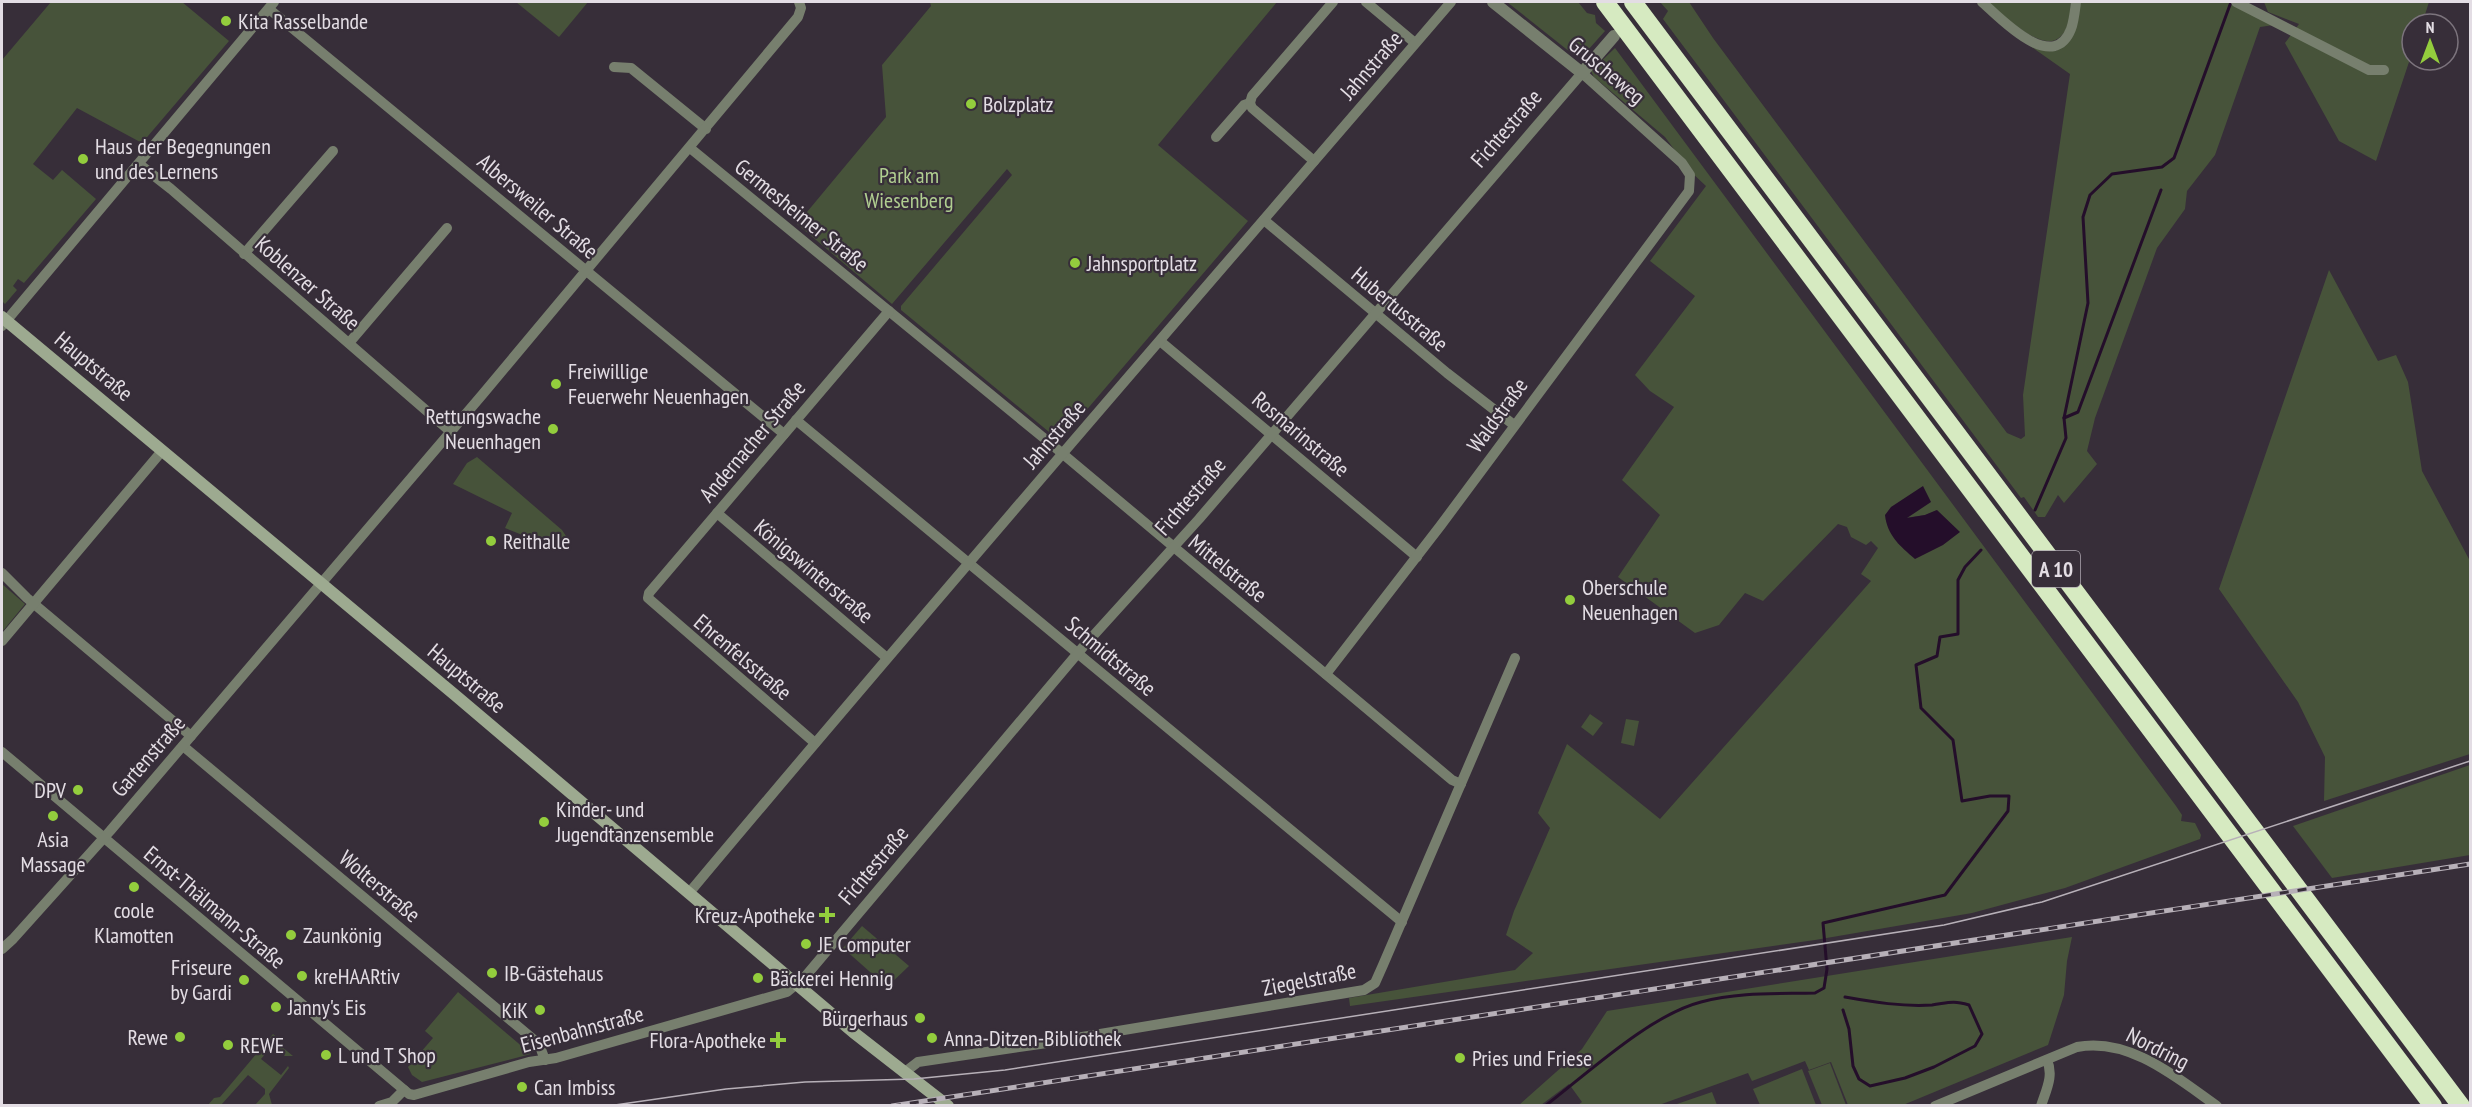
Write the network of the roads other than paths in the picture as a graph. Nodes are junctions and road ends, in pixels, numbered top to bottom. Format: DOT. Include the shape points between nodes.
graph roads {
  1 [pos="1333,2"];
  2 [pos="1366,2"];
  3 [pos="1451,2"];
  4 [pos="1493,2"];
  5 [pos="1605,2"];
  6 [pos="1633,2"];
  7 [pos="1982,2"];
  8 [pos="2076,2"];
  9 [pos="2237,2"];
  10 [pos="272,5"];
  11 [pos="800,5"];
  12 [pos="1614,36"];
  13 [pos="1415,43"];
  14 [pos="614,67"];
  15 [pos="2384,70"];
  16 [pos="1582,73"];
  17 [pos="1250,103"];
  18 [pos="706,129"];
  19 [pos="1216,138"];
  20 [pos="690,148"];
  21 [pos="333,151"];
  22 [pos="1314,160"];
  23 [pos="139,164"];
  24 [pos="1690,175"];
  25 [pos="1264,220"];
  26 [pos="447,228"];
  27 [pos="244,254"];
  28 [pos="587,272"];
  29 [pos="889,311"];
  30 [pos="1376,314"];
  31 [pos="3,321"];
  32 [pos="1160,341"];
  33 [pos="349,343"];
  34 [pos="796,420"];
  35 [pos="1514,425"];
  36 [pos="451,432"];
  37 [pos="784,434"];
  38 [pos="1270,435"];
  39 [pos="162,451"];
  40 [pos="1063,455"];
  41 [pos="717,513"];
  42 [pos="1173,548"];
  43 [pos="1417,557"];
  44 [pos="967,563"];
  45 [pos="2,573"];
  46 [pos="321,584"];
  47 [pos="648,598"];
  48 [pos="33,603"];
  49 [pos="2,641"];
  50 [pos="1077,654"];
  51 [pos="887,658"];
  52 [pos="1515,658"];
  53 [pos="1326,674"];
  54 [pos="191,736"];
  55 [pos="815,743"];
  56 [pos="183,746"];
  57 [pos="2,752"];
  58 [pos="1461,784"];
  59 [pos="104,838"];
  60 [pos="689,893"];
  61 [pos="1402,922"];
  62 [pos="2,949"];
  63 [pos="798,985"];
  64 [pos="545,1060"];
  65 [pos="2047,1060"];
  66 [pos="905,1072"];
  67 [pos="404,1090"];
  68 [pos="2200,1101"];
  69 [pos="379,1106"];
  70 [pos="948,1106"];
  71 [pos="1935,1106"];
  72 [pos="2041,1106"];
  73 [pos="2217,1106"];
  74 [pos="2433,1106"];
  75 [pos="2461,1106"];
  1 -- 17 [label="street"];
  2 -- 13 [label="street"];
  3 -- 13 [label="street, Jahnstraße"];
  4 -- 16 [label="street, Gruscheweg"];
  5 -- 74 [label="highway, A 10"];
  6 -- 75 [label="highway, A 10"];
  7 -- 8 [label="street" via="2028,40 2044,46 2066,39"];
  9 -- 15 [label="street" via="2369,70"];
  10 -- 23 [label="street"];
  10 -- 28 [label="street, Albersweiler Straße"];
  11 -- 18 [label="street, Gartenstraße" via="798,17"];
  12 -- 16 [label="street, Fichtestraße"];
  13 -- 22 [label="street, Jahnstraße"];
  14 -- 18 [label="street" via="631,68"];
  16 -- 24 [label="street, Gruscheweg" via="1682,163"];
  16 -- 30 [label="street, Fichtestraße"];
  17 -- 19 [label="street"];
  17 -- 22 [label="street"];
  18 -- 20 [label="street, Gartenstraße"];
  20 -- 28 [label="street, Gartenstraße"];
  20 -- 29 [label="street, Germesheimer Straße"];
  21 -- 27 [label="street"];
  22 -- 25 [label="street, Jahnstraße"];
  23 -- 27 [label="street, Koblenzer Straße"];
  23 -- 31 [label="street"];
  24 -- 35 [label="street, Waldstraße" via="1689,191 1683,201"];
  25 -- 30 [label="street, Hubertusstraße"];
  25 -- 32 [label="street, Jahnstraße"];
  26 -- 33 [label="street"];
  27 -- 33 [label="street, Koblenzer Straße"];
  28 -- 36 [label="street, Gartenstraße"];
  28 -- 37 [label="street, Albersweiler Straße"];
  29 -- 34 [label="street, Andernacher Straße"];
  29 -- 40 [label="street, Mittelstraße"];
  30 -- 35 [label="street, Hubertusstraße"];
  30 -- 38 [label="street, Fichtestraße"];
  31 -- 39 [label="main road, Hauptstraße"];
  32 -- 38 [label="street, Rosmarinstraße"];
  32 -- 40 [label="street, Jahnstraße"];
  33 -- 36 [label="street, Koblenzer Straße"];
  34 -- 37 [label="street, Andernacher Straße"];
  34 -- 44 [label="street, Schmidtstraße"];
  35 -- 43 [label="street, Waldstraße"];
  36 -- 46 [label="street, Gartenstraße"];
  37 -- 41 [label="street, Andernacher Straße"];
  38 -- 42 [label="street, Fichtestraße"];
  38 -- 43 [label="street, Rosmarinstraße"];
  39 -- 46 [label="main road, Hauptstraße"];
  39 -- 48 [label="street"];
  40 -- 42 [label="street, Mittelstraße"];
  40 -- 44 [label="street, Jahnstraße"];
  41 -- 47 [label="street, Andernacher Straße"];
  41 -- 51 [label="street, Königswinterstraße"];
  42 -- 50 [label="street, Fichtestraße"];
  42 -- 53 [label="street, Mittelstraße"];
  43 -- 53 [label="street, Waldstraße"];
  44 -- 50 [label="street, Schmidtstraße"];
  44 -- 51 [label="street, Jahnstraße"];
  45 -- 48 [label="street"];
  46 -- 54 [label="street, Gartenstraße"];
  46 -- 60 [label="main road, Hauptstraße"];
  47 -- 55 [label="street, Ehrenfelsstraße"];
  48 -- 49 [label="street"];
  48 -- 54 [label="street"];
  50 -- 61 [label="street, Schmidtstraße"];
  50 -- 63 [label="street, Fichtestraße"];
  51 -- 55 [label="street, Jahnstraße"];
  52 -- 58 [label="street, Ziegelstraße"];
  53 -- 58 [label="street, Mittelstraße"];
  54 -- 56 [label="street, Gartenstraße"];
  55 -- 60 [label="street, Jahnstraße"];
  56 -- 59 [label="street, Gartenstraße"];
  56 -- 64 [label="street, Wolterstraße" via="539,1044"];
  57 -- 59 [label="street, Ernst-Thälmann-Straße"];
  58 -- 61 [label="street, Ziegelstraße"];
  59 -- 62 [label="street, Gartenstraße"];
  59 -- 67 [label="street, Ernst-Thälmann-Straße"];
  60 -- 63 [label="main road, Hauptstraße"];
  61 -- 66 [label="street, Ziegelstraße" via="1375,983 1364,990 918,1062"];
  63 -- 64 [label="street, Eisenbahnstraße" via="787,992"];
  63 -- 66 [label="main road, Hauptstraße"];
  64 -- 67 [label="street, Eisenbahnstraße" via="414,1095"];
  65 -- 68 [label="street, Nordring" via="2092,1044 2120,1048 2179,1079"];
  65 -- 71 [label="street"];
  65 -- 72 [label="street" via="2050,1077"];
  66 -- 70 [label="main road, Hauptstraße"];
  67 -- 69 [label="street" via="393,1101"];
  68 -- 73 [label="street, Nordring"];
}
